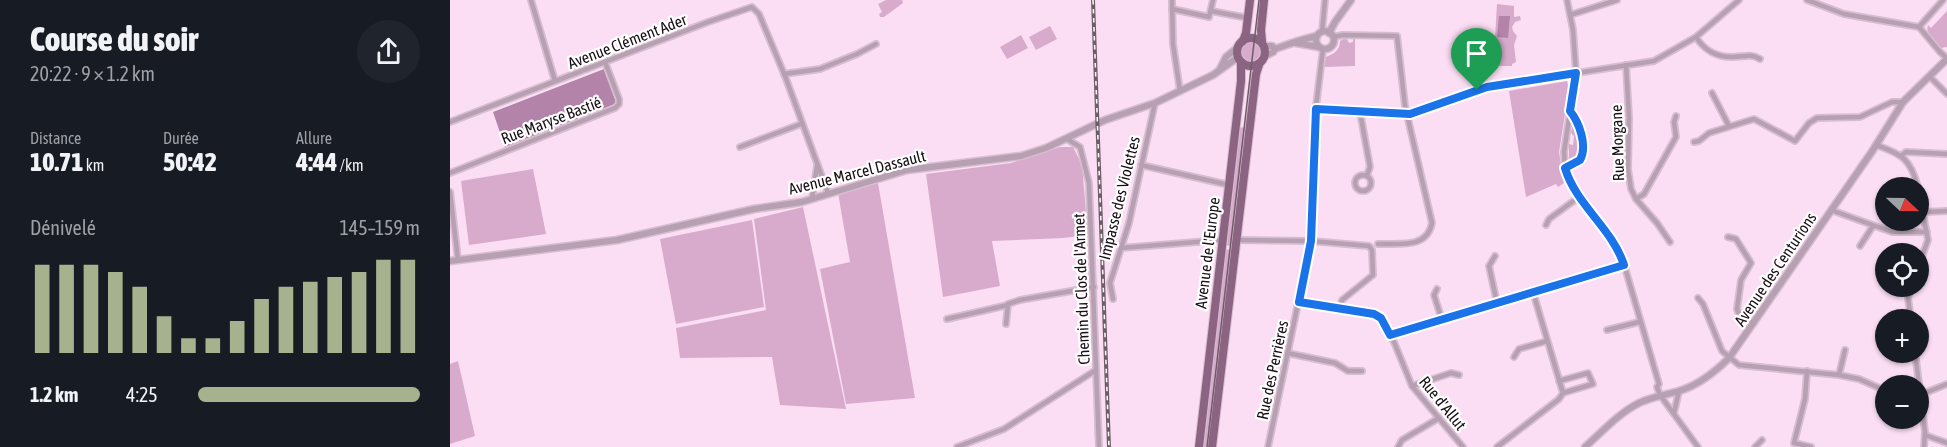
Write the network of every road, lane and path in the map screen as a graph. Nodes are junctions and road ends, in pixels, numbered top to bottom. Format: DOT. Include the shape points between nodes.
graph roads {
  1 [pos="531,0"];
  2 [pos="1172,0"];
  3 [pos="1213,0"];
  4 [pos="1250,0"];
  5 [pos="1264,0"];
  6 [pos="1325,0"];
  7 [pos="1351,0"];
  8 [pos="1567,0"];
  9 [pos="1617,0"];
  10 [pos="1739,0"];
  11 [pos="1807,0"];
  12 [pos="1944,0"];
  13 [pos="1172,9"];
  14 [pos="1210,11"];
  15 [pos="1570,15"];
  16 [pos="1248,18"];
  17 [pos="1919,27"];
  18 [pos="1325,34"];
  19 [pos="1696,37"];
  20 [pos="1243,41"];
  21 [pos="1296,43"];
  22 [pos="876,44"];
  23 [pos="1263,44"];
  24 [pos="1238,48"];
  25 [pos="1321,48"];
  26 [pos="1275,49"];
  27 [pos="1265,56"];
  28 [pos="1760,59"];
  29 [pos="1947,59"];
  30 [pos="1240,61"];
  31 [pos="605,62"];
  32 [pos="1259,64"];
  33 [pos="1626,65"];
  34 [pos="1220,69"];
  35 [pos="1576,73"];
  36 [pos="784,74"];
  37 [pos="1930,77"];
  38 [pos="555,81"];
  39 [pos="1180,91"];
  40 [pos="1712,93"];
  41 [pos="1947,94"];
  42 [pos="1903,102"];
  43 [pos="1155,103"];
  44 [pos="1316,109"];
  45 [pos="1570,111"];
  46 [pos="1360,112"];
  47 [pos="1407,115"];
  48 [pos="1676,116"];
  49 [pos="450,122"];
  50 [pos="801,124"];
  51 [pos="1729,126"];
  52 [pos="1067,139"];
  53 [pos="1694,142"];
  54 [pos="1876,145"];
  55 [pos="740,147"];
  56 [pos="1947,154"];
  57 [pos="1902,155"];
  58 [pos="1141,165"];
  59 [pos="817,166"];
  60 [pos="1565,168"];
  61 [pos="450,173"];
  62 [pos="1367,175"];
  63 [pos="1914,177"];
  64 [pos="1229,185"];
  65 [pos="450,192"];
  66 [pos="828,193"];
  67 [pos="1580,197"];
  68 [pos="812,199"];
  69 [pos="1636,199"];
  70 [pos="1831,210"];
  71 [pos="1947,211"];
  72 [pos="1929,212"];
  73 [pos="1546,225"];
  74 [pos="1873,226"];
  75 [pos="1927,232"];
  76 [pos="1728,237"];
  77 [pos="1222,240"];
  78 [pos="1236,240"];
  79 [pos="1311,241"];
  80 [pos="1671,242"];
  81 [pos="1927,243"];
  82 [pos="1378,244"];
  83 [pos="1860,246"];
  84 [pos="1121,248"];
  85 [pos="1495,256"];
  86 [pos="458,260"];
  87 [pos="450,261"];
  88 [pos="1624,265"];
  89 [pos="1092,287"];
  90 [pos="1437,289"];
  91 [pos="1533,292"];
  92 [pos="1698,298"];
  93 [pos="1113,299"];
  94 [pos="1299,302"];
  95 [pos="1497,303"];
  96 [pos="1008,305"];
  97 [pos="1340,308"];
  98 [pos="947,320"];
  99 [pos="1442,320"];
  100 [pos="1639,322"];
  101 [pos="1754,323"];
  102 [pos="1006,324"];
  103 [pos="1607,330"];
  104 [pos="1390,335"];
  105 [pos="1547,340"];
  106 [pos="1845,350"];
  107 [pos="1287,353"];
  108 [pos="1514,357"];
  109 [pos="1730,358"];
  110 [pos="1095,371"];
  111 [pos="1362,371"];
  112 [pos="1807,371"];
  113 [pos="1459,375"];
  114 [pos="1839,375"];
  115 [pos="1559,381"];
  116 [pos="1947,384"];
  117 [pos="1412,386"];
  118 [pos="1875,386"];
  119 [pos="1679,391"];
  120 [pos="1929,391"];
  121 [pos="1563,393"];
  122 [pos="1662,395"];
  123 [pos="1674,413"];
  124 [pos="1439,418"];
  125 [pos="1924,429"];
  126 [pos="1925,435"];
  127 [pos="1762,440"];
  128 [pos="1947,443"];
  129 [pos="957,447"];
  130 [pos="1099,447"];
  131 [pos="1199,447"];
  132 [pos="1212,447"];
  133 [pos="1268,447"];
  134 [pos="1398,447"];
  135 [pos="1463,447"];
  136 [pos="1497,447"];
  137 [pos="1586,447"];
  138 [pos="1698,447"];
  139 [pos="1755,447"];
  140 [pos="1811,447"];
  141 [pos="1924,447"];
  1 -- 38 [label="street"];
  2 -- 13 [label="street"];
  3 -- 14 [label="street"];
  4 -- 16 [label="main road"];
  5 -- 23 [label="main road"];
  6 -- 18 [label="street"];
  7 -- 18 [label="street"];
  8 -- 15 [label="street"];
  9 -- 15 [label="street"];
  10 -- 19 [label="street"];
  11 -- 17 [label="street" via="1844,14"];
  12 -- 17 [label="street"];
  13 -- 14 [label="street" via="1209,17"];
  13 -- 39 [label="street"];
  14 -- 16 [label="street"];
  15 -- 35 [label="street"];
  16 -- 20 [label="main road"];
  17 -- 29 [label="street"];
  18 -- 21 [label="street"];
  18 -- 25 [label="street" via="1316,42"];
  18 -- 25 [label="street" via="1333,43"];
  18 -- 47 [label="street" via="1397,36"];
  19 -- 28 [label="street" via="1707,51"];
  19 -- 33 [label="street" via="1654,61"];
  20 -- 23 [label="main road" via="1251,38"];
  20 -- 24 [label="main road"];
  21 -- 25 [label="street"];
  21 -- 26 [label="street"];
  22 -- 36 [label="street" via="820,69"];
  23 -- 26 [label="street"];
  23 -- 27 [label="main road"];
  24 -- 30 [label="main road"];
  24 -- 34 [label="street, Avenue Marcel Dassault" via="1226,57"];
  25 -- 44 [label="street, Rue des Perrières"];
  26 -- 27 [label="street"];
  27 -- 32 [label="main road"];
  29 -- 37 [label="street, Avenue des Centurions"];
  30 -- 32 [label="main road" via="1251,67"];
  30 -- 34 [label="street, Avenue Marcel Dassault" via="1234,60"];
  30 -- 64 [label="main road, Avenue de l'Europe" via="1242,73"];
  31 -- 36 [label="street, Avenue Clément Ader" via="755,8"];
  31 -- 38 [label="street, Avenue Clément Ader"];
  31 -- 61 [label="street, Rue Maryse Bastié" via="620,99 615,108"];
  32 -- 78 [label="main road, Avenue de l'Europe"];
  33 -- 35 [label="street"];
  33 -- 69 [label="street, Rue Morgane" via="1628,169"];
  34 -- 39 [label="street, Avenue Marcel Dassault"];
  35 -- 45 [label="street"];
  35 -- 47 [label="street" via="1487,87"];
  36 -- 50 [label="street, Avenue Clément Ader"];
  37 -- 41 [label="street"];
  37 -- 42 [label="street, Avenue des Centurions"];
  38 -- 49 [label="street, Avenue Clément Ader"];
  39 -- 43 [label="street, Avenue Marcel Dassault"];
  40 -- 51 [label="street"];
  42 -- 51 [label="street" via="1892,102 1860,117 1817,118 1795,141 1754,119"];
  42 -- 54 [label="street, Avenue des Centurions"];
  43 -- 52 [label="street, Avenue Marcel Dassault" via="1105,120"];
  43 -- 58 [label="street, Impasse des Violettes"];
  44 -- 46 [label="street"];
  44 -- 79 [label="street, Rue des Perrières"];
  45 -- 60 [label="street"];
  45 -- 60 [label="street" via="1579,125 1583,152 1580,160"];
  46 -- 47 [label="street"];
  46 -- 62 [label="street" via="1370,167"];
  47 -- 82 [label="street" via="1431,230 1420,242"];
  48 -- 69 [label="street" via="1676,137 1644,194"];
  50 -- 55 [label="street"];
  50 -- 59 [label="street, Avenue Clément Ader"];
  51 -- 53 [label="street"];
  52 -- 66 [label="street, Avenue Marcel Dassault" via="1021,156 907,170"];
  52 -- 89 [label="street, Chemin du Clos de l'Armet" via="1080,147 1088,173"];
  54 -- 57 [label="street"];
  54 -- 70 [label="street, Avenue des Centurions"];
  56 -- 57 [label="street"];
  57 -- 63 [label="street"];
  58 -- 64 [label="street"];
  58 -- 84 [label="street, Impasse des Violettes"];
  59 -- 66 [label="street, Avenue Clément Ader"];
  59 -- 68 [label="street"];
  60 -- 67 [label="street"];
  64 -- 77 [label="main road, Avenue de l'Europe"];
  65 -- 86 [label="street"];
  66 -- 68 [label="street, Avenue Marcel Dassault"];
  67 -- 73 [label="street"];
  67 -- 88 [label="street" via="1615,244"];
  68 -- 86 [label="street, Avenue Marcel Dassault" via="617,240"];
  69 -- 80 [label="street, Rue Morgane"];
  70 -- 74 [label="street"];
  70 -- 101 [label="street, Avenue des Centurions"];
  71 -- 72 [label="street"];
  74 -- 75 [label="street" via="1892,232"];
  74 -- 83 [label="street"];
  75 -- 81 [label="street"];
  76 -- 101 [label="street" via="1736,239 1751,263 1741,280 1737,309"];
  77 -- 84 [label="street"];
  77 -- 131 [label="main road, Avenue de l'Europe"];
  78 -- 79 [label="street"];
  78 -- 132 [label="main road, Avenue de l'Europe"];
  79 -- 94 [label="street, Rue des Perrières"];
  79 -- 97 [label="street" via="1365,245 1372,249 1373,275 1342,300"];
  84 -- 93 [label="street, Impasse des Violettes" via="1110,282"];
  85 -- 95 [label="street" via="1489,266"];
  86 -- 87 [label="street, Avenue Marcel Dassault"];
  88 -- 91 [label="street"];
  88 -- 100 [label="street"];
  89 -- 96 [label="street"];
  89 -- 110 [label="street, Chemin du Clos de l'Armet"];
  90 -- 99 [label="street" via="1434,295"];
  91 -- 95 [label="street"];
  91 -- 105 [label="street"];
  92 -- 109 [label="street" via="1722,351"];
  94 -- 97 [label="street, Rue d'Allut"];
  94 -- 107 [label="street, Rue des Perrières"];
  95 -- 99 [label="street"];
  96 -- 98 [label="street"];
  96 -- 102 [label="street"];
  97 -- 104 [label="street, Rue d'Allut" via="1381,318"];
  99 -- 104 [label="street"];
  100 -- 103 [label="street"];
  100 -- 122 [label="street"];
  101 -- 109 [label="street, Avenue des Centurions"];
  104 -- 117 [label="street, Rue d'Allut"];
  105 -- 108 [label="street" via="1519,349"];
  105 -- 115 [label="street"];
  106 -- 114 [label="street"];
  107 -- 111 [label="street" via="1335,363 1348,371"];
  107 -- 133 [label="street, Rue des Perrières"];
  109 -- 112 [label="street" via="1739,365"];
  109 -- 119 [label="street, Avenue des Centurions" via="1711,374"];
  110 -- 129 [label="street" via="1004,429"];
  110 -- 130 [label="street, Chemin du Clos de l'Armet"];
  112 -- 114 [label="street"];
  112 -- 140 [label="street" via="1805,399 1794,443"];
  113 -- 117 [label="street" via="1450,373"];
  114 -- 118 [label="street"];
  115 -- 121 [label="street"];
  115 -- 121 [label="street" via="1588,373 1593,384"];
  116 -- 120 [label="street"];
  117 -- 124 [label="street, Rue d'Allut"];
  119 -- 122 [label="street, Avenue des Centurions"];
  119 -- 123 [label="street"];
  121 -- 136 [label="street"];
  122 -- 123 [label="street"];
  122 -- 137 [label="street, Avenue des Centurions" via="1628,410"];
  123 -- 138 [label="street"];
  124 -- 134 [label="street" via="1402,440"];
  124 -- 135 [label="street, Rue d'Allut"];
  125 -- 126 [label="street"];
  126 -- 128 [label="street"];
  126 -- 141 [label="street"];
  127 -- 139 [label="street"];
}
